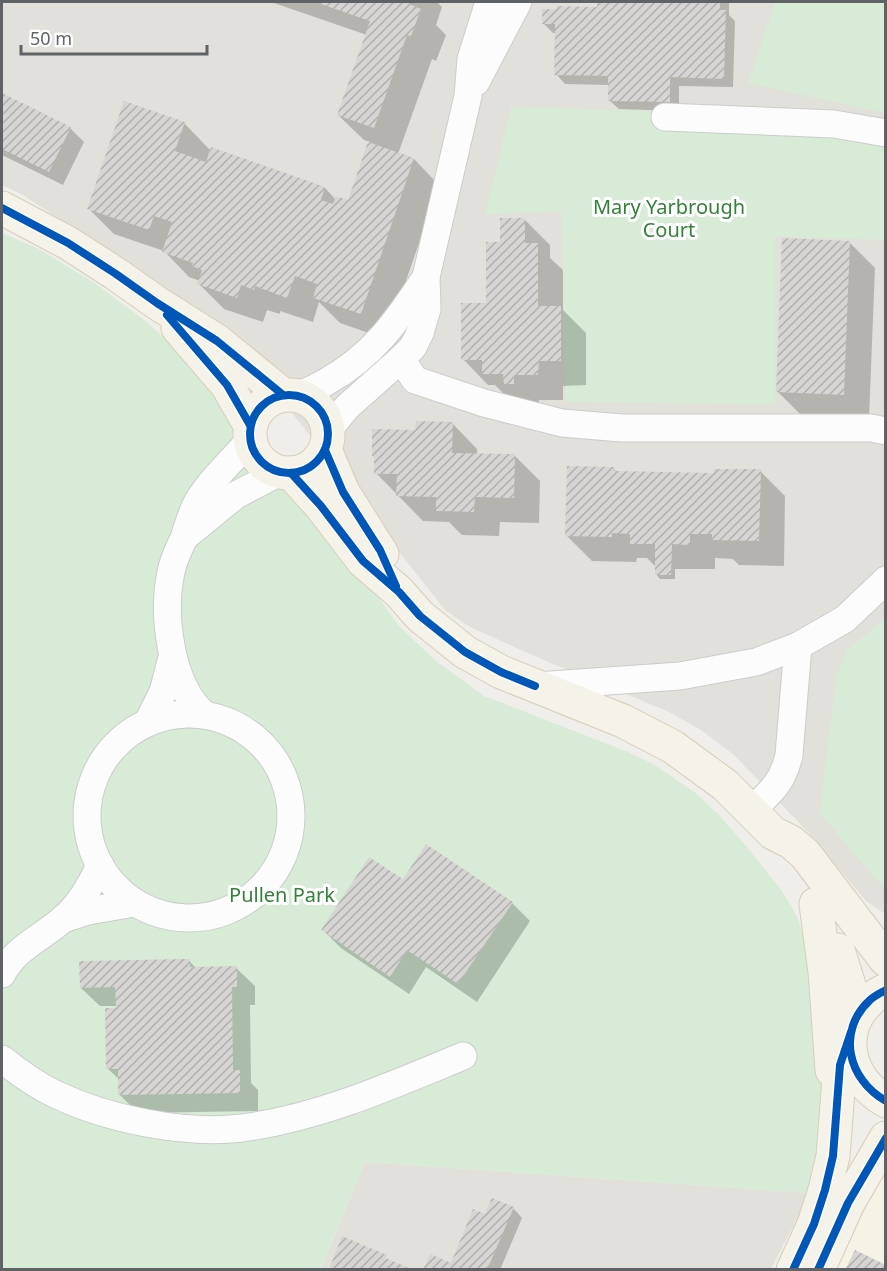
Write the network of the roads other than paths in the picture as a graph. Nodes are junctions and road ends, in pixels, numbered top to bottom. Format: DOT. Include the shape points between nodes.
graph roads {
  1 [pos="489,2"];
  2 [pos="518,2"];
  3 [pos="468,96"];
  4 [pos="665,117"];
  5 [pos="885,133"];
  6 [pos="2,208"];
  7 [pos="426,277"];
  8 [pos="157,303"];
  9 [pos="401,359"];
  10 [pos="289,394"];
  11 [pos="885,431"];
  12 [pos="250,433"];
  13 [pos="327,440"];
  14 [pos="285,473"];
  15 [pos="183,538"];
  16 [pos="885,580"];
  17 [pos="399,592"];
  18 [pos="798,646"];
  19 [pos="172,657"];
  20 [pos="535,686"];
  21 [pos="204,714"];
  22 [pos="148,722"];
  23 [pos="763,822"];
  24 [pos="100,866"];
  25 [pos="135,903"];
  26 [pos="816,904"];
  27 [pos="63,919"];
  28 [pos="882,951"];
  29 [pos="2,974"];
  30 [pos="885,990"];
  31 [pos="855,1023"];
  32 [pos="463,1056"];
  33 [pos="2,1059"];
  34 [pos="885,1101"];
  35 [pos="835,1124"];
  36 [pos="885,1138"];
  37 [pos="793,1269"];
  38 [pos="818,1269"];
  1 -- 3 [label="street" via="471,59"];
  2 -- 3 [label="street"];
  3 -- 7 [label="street"];
  4 -- 5 [label="street" via="834,124"];
  6 -- 8 [label="main road" via="68,243"];
  7 -- 9 [label="street" via="427,309 420,333"];
  7 -- 10 [label="street" via="384,337 344,372 305,393"];
  8 -- 10 [label="main road"];
  8 -- 12 [label="main road" via="227,385 238,401"];
  9 -- 11 [label="street" via="416,380 562,423 621,428"];
  9 -- 13 [label="street" via="347,407"];
  10 -- 12 [label="main road" via="271,398 262,405"];
  10 -- 13 [label="main road" via="318,406 326,417"];
  12 -- 14 [label="main road" via="260,461"];
  12 -- 15 [label="street" via="204,492"];
  13 -- 14 [label="main road" via="319,460 311,467"];
  13 -- 17 [label="main road" via="343,492 380,550"];
  14 -- 15 [label="street" via="236,495"];
  14 -- 17 [label="main road" via="321,506 363,561"];
  15 -- 19 [label="street" via="169,588"];
  16 -- 18 [label="street" via="844,619"];
  17 -- 20 [label="main road" via="420,616 465,652"];
  18 -- 20 [label="street" via="756,662 713,671"];
  18 -- 23 [label="street" via="789,755"];
  19 -- 21 [label="street" via="190,698"];
  19 -- 22 [label="street" via="163,692"];
  20 -- 23 [label="main road" via="623,721 673,747 725,785"];
  21 -- 22 [label="street" via="176,714"];
  21 -- 25 [label="street" via="246,731 278,764 290,801 285,851 264,885 249,899 224,912 195,918 166,916"];
  22 -- 24 [label="street" via="111,751 93,783 87,811 90,839"];
  23 -- 26 [label="main road"];
  23 -- 28 [label="main road" via="805,854"];
  24 -- 25 [label="street"];
  24 -- 27 [label="street" via="83,897"];
  25 -- 27 [label="street"];
  26 -- 31 [label="main road" via="836,944"];
  26 -- 35 [label="main road" via="825,972"];
  27 -- 29 [label="street" via="16,954"];
  30 -- 31 [label="main road" via="870,999"];
  31 -- 34 [label="main road" via="849,1052 855,1072 867,1089"];
  31 -- 35 [label="main road" via="840,1065"];
  32 -- 33 [label="street" via="376,1092 308,1113 241,1128 197,1129 143,1122 85,1107 53,1093"];
  35 -- 37 [label="main road" via="825,1190"];
  36 -- 38 [label="main road" via="848,1203"];
}
